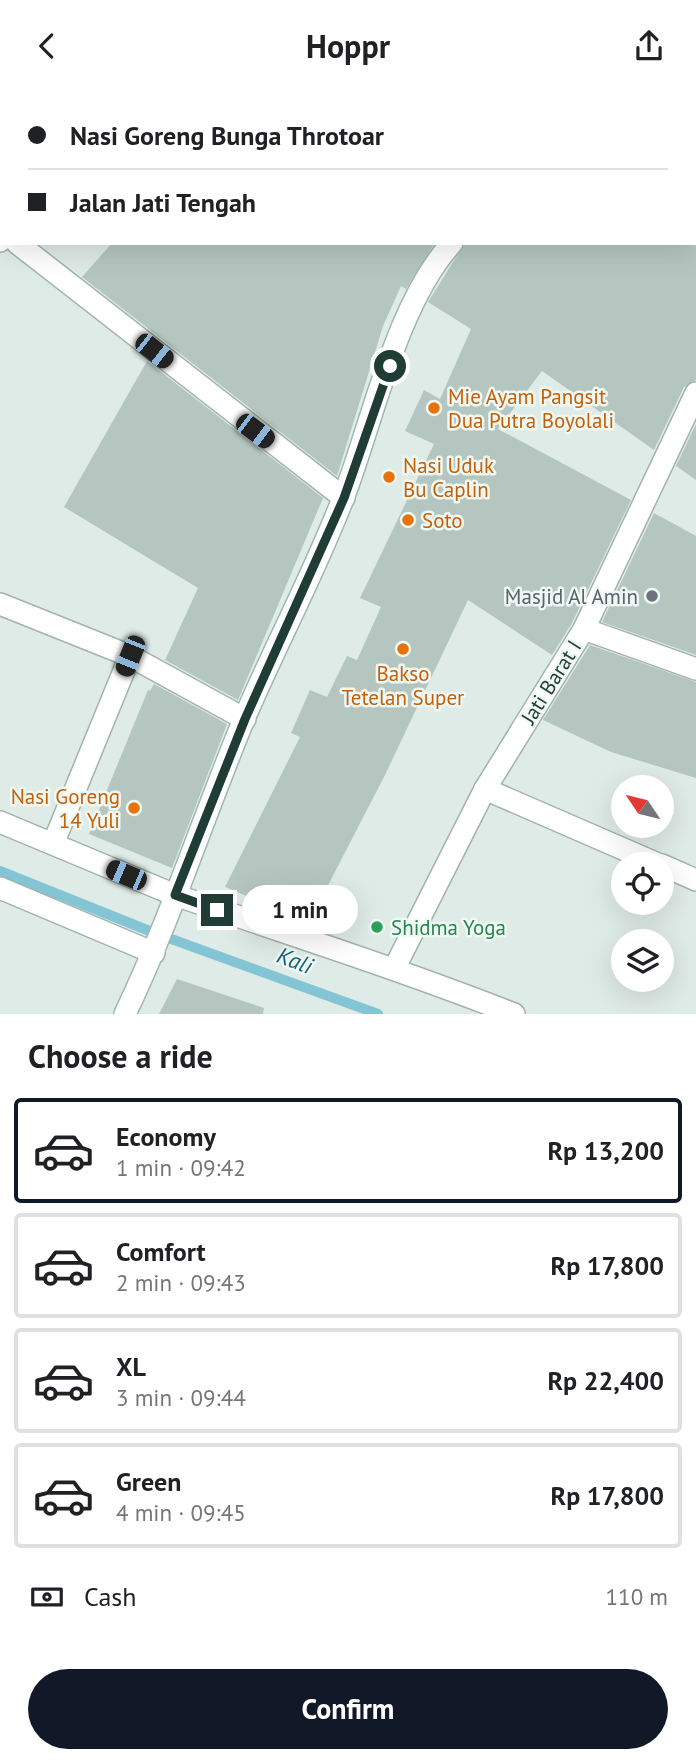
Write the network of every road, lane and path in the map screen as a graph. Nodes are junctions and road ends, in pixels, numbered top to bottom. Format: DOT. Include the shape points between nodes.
graph roads {
  1 [pos="20,245"];
  2 [pos="450,245"];
  3 [pos="696,393"];
  4 [pos="344,498"];
  5 [pos="0,604"];
  6 [pos="584,629"];
  7 [pos="130,656"];
  8 [pos="696,669"];
  9 [pos="245,719"];
  10 [pos="485,789"];
  11 [pos="0,822"];
  12 [pos="53,844"];
  13 [pos="631,852"];
  14 [pos="674,871"];
  15 [pos="696,880"];
  16 [pos="0,888"];
  17 [pos="174,901"];
  18 [pos="156,948"];
  19 [pos="395,967"];
  20 [pos="125,1014"];
  21 [pos="514,1014"];
  1 -- 4 [label="street"];
  2 -- 4 [label="street" via="409,314"];
  3 -- 6 [label="street, Jati Barat I"];
  4 -- 9 [label="street"];
  5 -- 7 [label="street"];
  6 -- 8 [label="street"];
  6 -- 10 [label="street, Jati Barat I"];
  7 -- 9 [label="street"];
  7 -- 12 [label="street"];
  9 -- 17 [label="street"];
  10 -- 13 [label="street"];
  10 -- 19 [label="street, Jati Barat I"];
  11 -- 12 [label="street"];
  12 -- 17 [label="street"];
  14 -- 15 [label="street"];
  16 -- 18 [label="street"];
  17 -- 18 [label="street"];
  17 -- 19 [label="street"];
  18 -- 20 [label="street"];
  19 -- 21 [label="street"];
}
